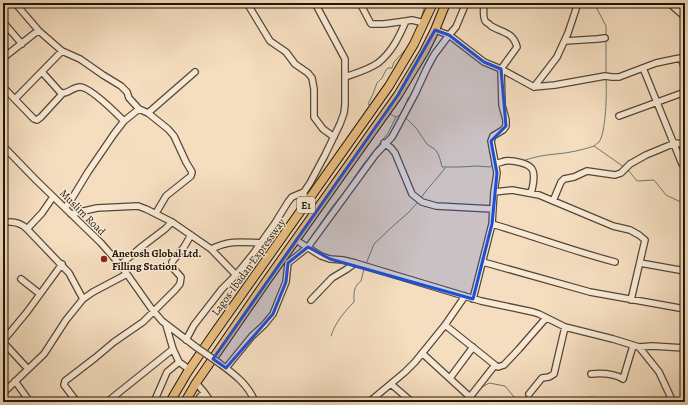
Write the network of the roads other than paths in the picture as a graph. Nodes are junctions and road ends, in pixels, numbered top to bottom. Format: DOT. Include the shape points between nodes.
graph roads {
  1 [pos="15,3"];
  2 [pos="247,3"];
  3 [pos="315,3"];
  4 [pos="360,3"];
  5 [pos="433,3"];
  6 [pos="446,3"];
  7 [pos="466,3"];
  8 [pos="484,3"];
  9 [pos="578,3"];
  10 [pos="669,3"];
  11 [pos="685,17"];
  12 [pos="406,21"];
  13 [pos="3,22"];
  14 [pos="424,23"];
  15 [pos="435,30"];
  16 [pos="39,31"];
  17 [pos="449,35"];
  18 [pos="605,38"];
  19 [pos="564,41"];
  20 [pos="22,44"];
  21 [pos="62,51"];
  22 [pos="683,57"];
  23 [pos="3,58"];
  24 [pos="643,68"];
  25 [pos="501,69"];
  26 [pos="685,69"];
  27 [pos="42,72"];
  28 [pos="195,72"];
  29 [pos="345,77"];
  30 [pos="3,87"];
  31 [pos="534,87"];
  32 [pos="685,92"];
  33 [pos="63,93"];
  34 [pos="15,99"];
  35 [pos="657,103"];
  36 [pos="140,109"];
  37 [pos="148,113"];
  38 [pos="619,116"];
  39 [pos="124,121"];
  40 [pos="334,137"];
  41 [pos="685,142"];
  42 [pos="384,143"];
  43 [pos="675,143"];
  44 [pos="3,146"];
  45 [pos="495,164"];
  46 [pos="685,167"];
  47 [pos="304,192"];
  48 [pos="494,192"];
  49 [pos="532,193"];
  50 [pos="53,197"];
  51 [pos="553,201"];
  52 [pos="306,205"];
  53 [pos="65,208"];
  54 [pos="493,209"];
  55 [pos="156,213"];
  56 [pos="71,214"];
  57 [pos="10,222"];
  58 [pos="172,222"];
  59 [pos="492,224"];
  60 [pos="27,229"];
  61 [pos="191,235"];
  62 [pos="296,240"];
  63 [pos="261,243"];
  64 [pos="308,247"];
  65 [pos="212,249"];
  66 [pos="685,260"];
  67 [pos="483,262"];
  68 [pos="615,262"];
  69 [pos="640,262"];
  70 [pos="62,264"];
  71 [pos="355,264"];
  72 [pos="120,265"];
  73 [pos="684,271"];
  74 [pos="127,274"];
  75 [pos="236,275"];
  76 [pos="21,278"];
  77 [pos="40,294"];
  78 [pos="465,296"];
  79 [pos="84,299"];
  80 [pos="474,299"];
  81 [pos="311,300"];
  82 [pos="631,300"];
  83 [pos="685,309"];
  84 [pos="154,312"];
  85 [pos="546,318"];
  86 [pos="166,325"];
  87 [pos="445,325"];
  88 [pos="565,327"];
  89 [pos="186,340"];
  90 [pos="3,341"];
  91 [pos="473,347"];
  92 [pos="636,347"];
  93 [pos="685,348"];
  94 [pos="173,349"];
  95 [pos="422,353"];
  96 [pos="179,362"];
  97 [pos="495,365"];
  98 [pos="226,368"];
  99 [pos="28,369"];
  100 [pos="190,370"];
  101 [pos="591,374"];
  102 [pos="450,378"];
  103 [pos="15,381"];
  104 [pos="196,383"];
  105 [pos="391,384"];
  106 [pos="204,392"];
  107 [pos="3,393"];
  108 [pos="529,394"];
  109 [pos="470,397"];
  110 [pos="30,402"];
  111 [pos="77,402"];
  112 [pos="107,402"];
  113 [pos="154,402"];
  114 [pos="170,402"];
  115 [pos="184,402"];
  116 [pos="196,402"];
  117 [pos="211,402"];
  118 [pos="256,402"];
  119 [pos="369,402"];
  120 [pos="412,402"];
  121 [pos="466,402"];
  122 [pos="673,402"];
  1 -- 16 [label="street"];
  2 -- 40 [label="street" via="270,41 286,52 295,64 312,78 314,117 323,129"];
  3 -- 29 [label="street" via="345,59"];
  4 -- 12 [label="street" via="371,24"];
  5 -- 14 [label="highway, Lagos-Ibadan Expressway / E1"];
  6 -- 15 [label="highway, Lagos-Ibadan Expressway / E1"];
  7 -- 17 [label="street" via="456,27"];
  8 -- 25 [label="street" via="486,22 515,39 517,47"];
  9 -- 19 [label="street"];
  10 -- 11 [label="street"];
  12 -- 14 [label="street"];
  12 -- 29 [label="street" via="391,50 378,63"];
  13 -- 20 [label="street"];
  14 -- 52 [label="highway, Lagos-Ibadan Expressway / E1" via="390,86"];
  15 -- 17 [label="street"];
  15 -- 62 [label="highway, Lagos-Ibadan Expressway / E1" via="398,95"];
  16 -- 20 [label="street"];
  16 -- 21 [label="street"];
  17 -- 25 [label="street" via="484,62"];
  17 -- 42 [label="street" via="434,55 392,137"];
  18 -- 19 [label="street"];
  19 -- 31 [label="street" via="557,57"];
  20 -- 23 [label="street"];
  21 -- 27 [label="street"];
  21 -- 36 [label="street" via="121,86"];
  22 -- 24 [label="street"];
  22 -- 26 [label="street"];
  24 -- 31 [label="street" via="620,77 606,76"];
  24 -- 35 [label="street"];
  25 -- 31 [label="street"];
  25 -- 45 [label="street" via="502,105 506,126 493,136 491,141"];
  27 -- 33 [label="street"];
  27 -- 34 [label="street"];
  28 -- 37 [label="street"];
  29 -- 40 [label="street" via="344,112"];
  30 -- 34 [label="street"];
  32 -- 35 [label="street"];
  33 -- 34 [label="street" via="37,120"];
  33 -- 39 [label="street" via="82,87"];
  35 -- 38 [label="street"];
  35 -- 43 [label="street"];
  36 -- 37 [label="street"];
  36 -- 39 [label="street"];
  37 -- 55 [label="street" via="174,136 192,172 191,176 166,196"];
  39 -- 53 [label="street"];
  40 -- 47 [label="street"];
  41 -- 43 [label="street"];
  42 -- 54 [label="street" via="395,153 412,194 422,202 436,206"];
  42 -- 64 [label="street"];
  43 -- 46 [label="street"];
  43 -- 51 [label="street" via="640,158 615,175 586,171 564,179"];
  44 -- 50 [label="street, Muslim Road"];
  45 -- 48 [label="street" via="497,173"];
  45 -- 49 [label="street" via="505,161 530,166 534,183"];
  47 -- 52 [label="street"];
  47 -- 63 [label="street" via="292,197"];
  48 -- 49 [label="street" via="512,190"];
  48 -- 54 [label="street"];
  49 -- 51 [label="street"];
  50 -- 53 [label="street, Muslim Road"];
  50 -- 60 [label="street"];
  51 -- 69 [label="street" via="639,235 645,240"];
  52 -- 100 [label="highway, Lagos-Ibadan Expressway / E1"];
  53 -- 56 [label="street, Muslim Road"];
  54 -- 59 [label="street"];
  55 -- 56 [label="street" via="146,208 130,206 97,208"];
  55 -- 58 [label="street"];
  56 -- 72 [label="street, Muslim Road"];
  57 -- 60 [label="street" via="16,222"];
  58 -- 61 [label="street"];
  58 -- 72 [label="street"];
  59 -- 67 [label="street"];
  59 -- 68 [label="street"];
  60 -- 70 [label="street"];
  61 -- 65 [label="street"];
  61 -- 84 [label="street" via="172,262 172,267 180,277 180,284"];
  62 -- 64 [label="street"];
  62 -- 104 [label="highway, Lagos-Ibadan Expressway / E1"];
  63 -- 65 [label="street" via="231,242"];
  63 -- 75 [label="street"];
  64 -- 71 [label="street" via="321,256"];
  64 -- 98 [label="street" via="288,263 286,282 273,314"];
  65 -- 75 [label="street"];
  66 -- 73 [label="street"];
  67 -- 80 [label="street"];
  67 -- 82 [label="street" via="583,290"];
  69 -- 73 [label="street"];
  69 -- 82 [label="street"];
  70 -- 77 [label="street"];
  70 -- 79 [label="street"];
  71 -- 78 [label="street"];
  71 -- 81 [label="street" via="332,278"];
  72 -- 74 [label="street, Muslim Road"];
  74 -- 79 [label="street"];
  74 -- 84 [label="street, Muslim Road"];
  75 -- 89 [label="street" via="194,325"];
  76 -- 77 [label="street"];
  77 -- 90 [label="street"];
  78 -- 80 [label="street"];
  78 -- 87 [label="street"];
  79 -- 99 [label="street" via="44,354"];
  80 -- 85 [label="street" via="533,312"];
  82 -- 83 [label="street"];
  84 -- 86 [label="street, Muslim Road"];
  84 -- 111 [label="street" via="65,381 64,385"];
  85 -- 88 [label="street"];
  85 -- 97 [label="street" via="504,365"];
  86 -- 89 [label="street, Muslim Road"];
  86 -- 94 [label="street"];
  87 -- 91 [label="street"];
  87 -- 95 [label="street"];
  88 -- 92 [label="street"];
  88 -- 108 [label="street" via="554,374 542,378"];
  89 -- 98 [label="street, Muslim Road, bridge"];
  90 -- 99 [label="street"];
  91 -- 97 [label="street"];
  91 -- 102 [label="street"];
  92 -- 93 [label="street"];
  92 -- 101 [label="street" via="623,379 611,374"];
  92 -- 122 [label="street" via="659,372"];
  94 -- 96 [label="street"];
  94 -- 112 [label="street"];
  95 -- 102 [label="street"];
  95 -- 105 [label="street"];
  96 -- 100 [label="street"];
  96 -- 113 [label="street" via="167,372"];
  97 -- 109 [label="street"];
  98 -- 118 [label="street, Muslim Road" via="247,387"];
  99 -- 103 [label="street"];
  100 -- 114 [label="highway, Lagos-Ibadan Expressway / E1"];
  102 -- 109 [label="street"];
  103 -- 107 [label="street"];
  103 -- 110 [label="street"];
  104 -- 106 [label="street"];
  104 -- 115 [label="highway, Lagos-Ibadan Expressway / E1"];
  105 -- 119 [label="street"];
  105 -- 120 [label="street"];
  106 -- 116 [label="street"];
  106 -- 117 [label="street"];
  109 -- 121 [label="street"];
}
